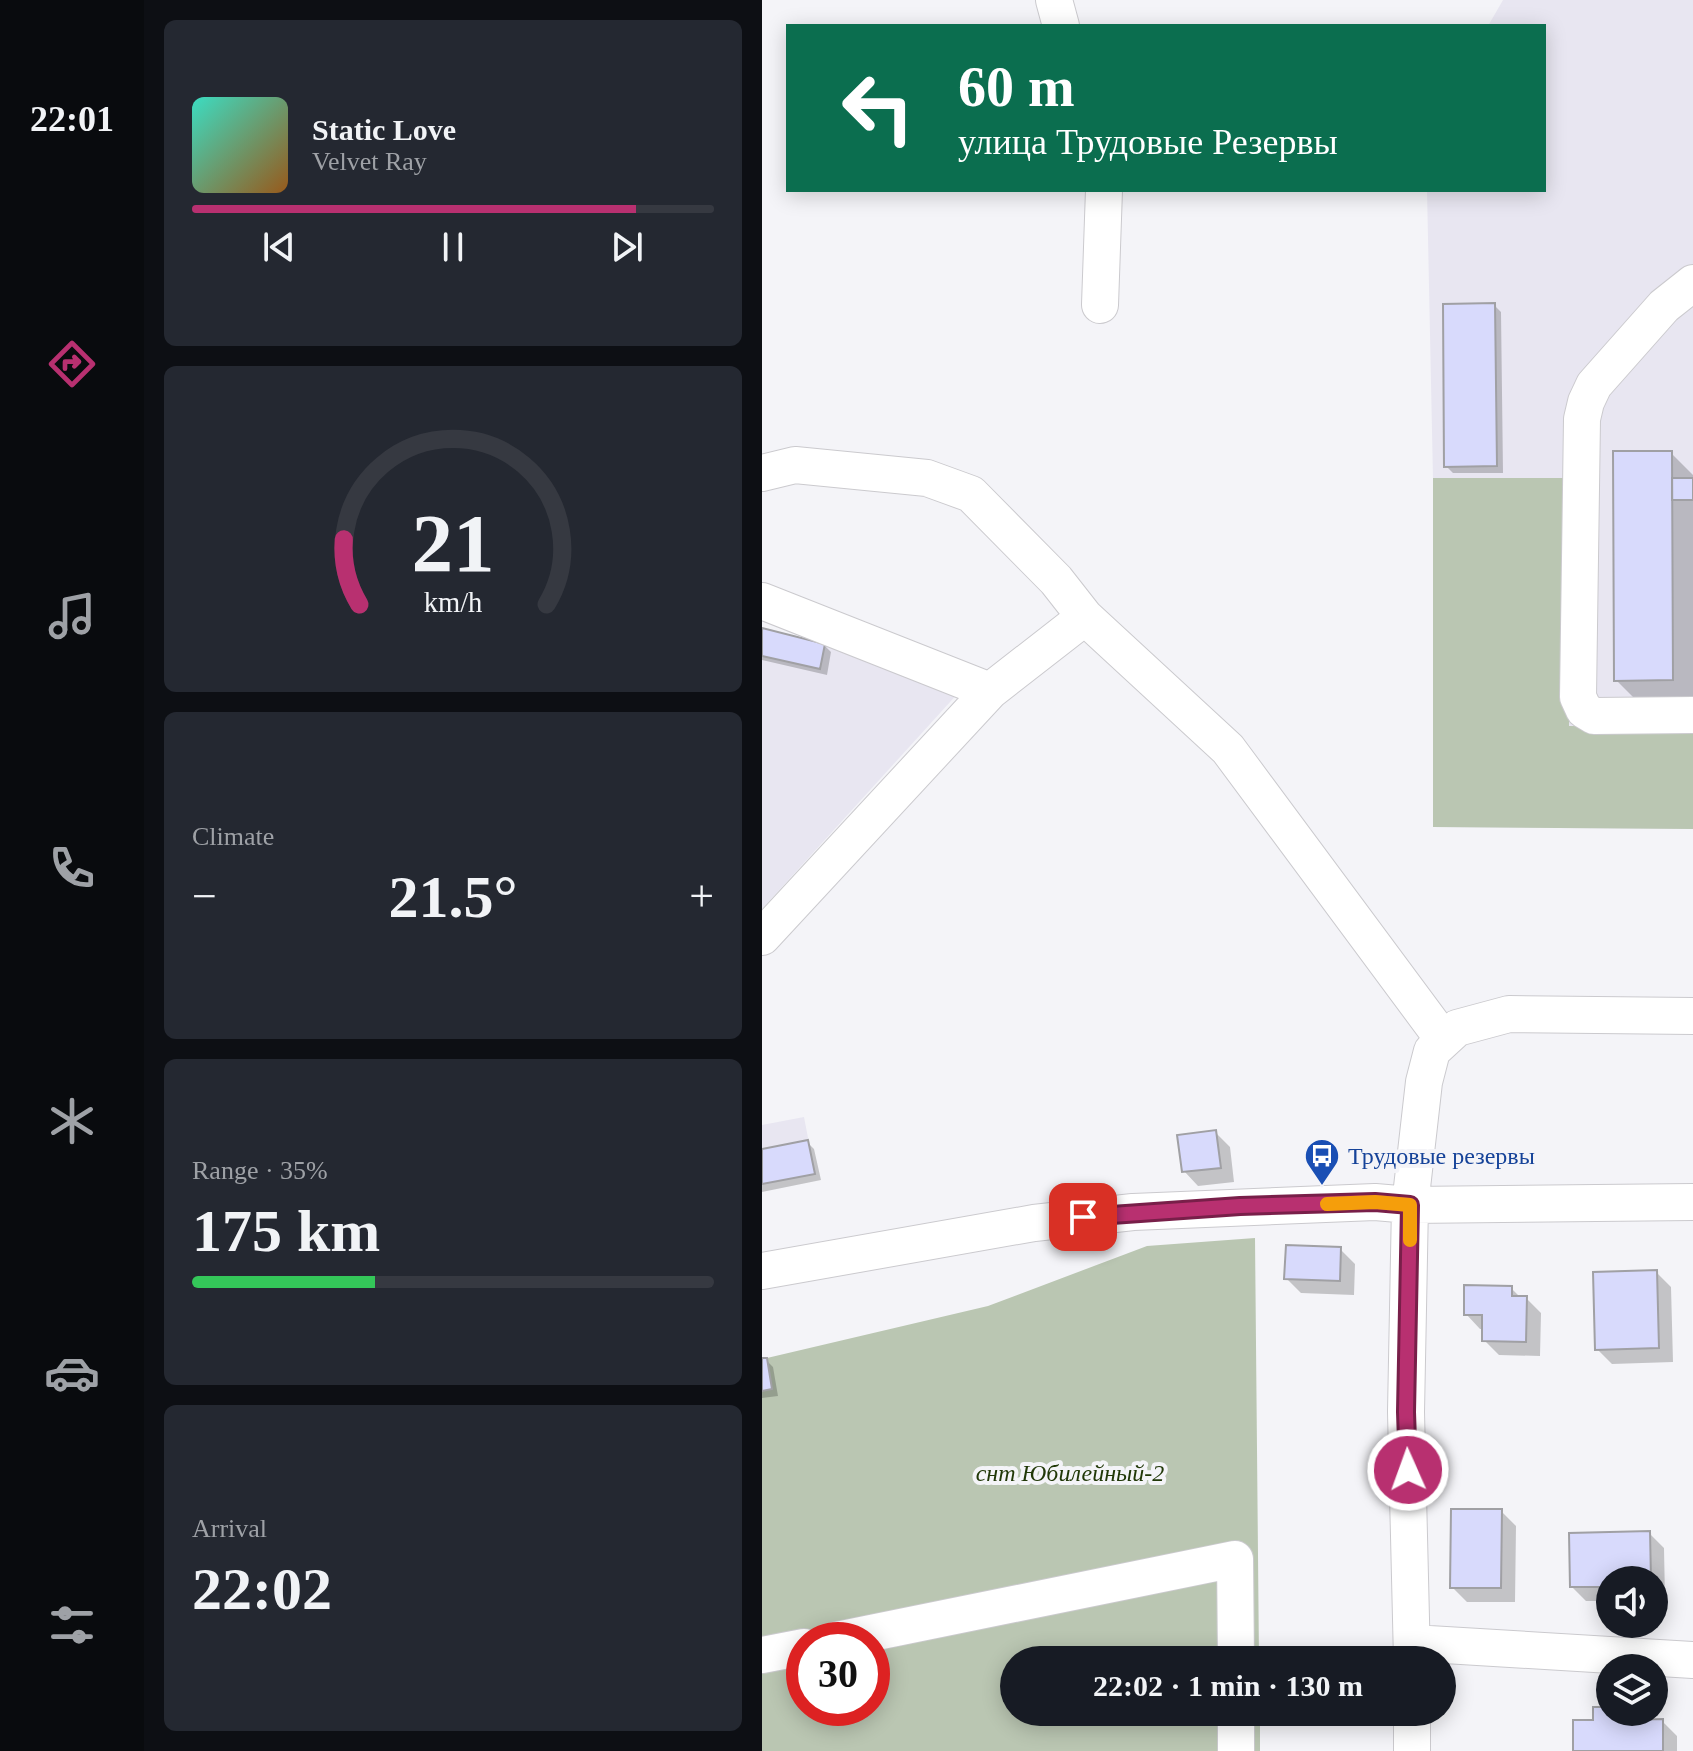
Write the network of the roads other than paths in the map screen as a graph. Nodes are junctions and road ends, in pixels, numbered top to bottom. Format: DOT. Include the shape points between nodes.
graph roads {
  1 [pos="1054,0"];
  2 [pos="1060,24"];
  3 [pos="1104,192"];
  4 [pos="1693,283"];
  5 [pos="1100,305"];
  6 [pos="762,473"];
  7 [pos="762,601"];
  8 [pos="1085,617"];
  9 [pos="990,691"];
  10 [pos="1693,715"];
  11 [pos="762,937"];
  12 [pos="1693,1016"];
  13 [pos="1443,1039"];
  14 [pos="1693,1202"];
  15 [pos="1410,1205"];
  16 [pos="762,1271"];
  17 [pos="890,1629"];
  18 [pos="1236,1646"];
  19 [pos="1412,1646"];
  20 [pos="786,1650"];
  21 [pos="1456,1652"];
  22 [pos="762,1655"];
  23 [pos="1693,1660"];
  24 [pos="1236,1726"];
  25 [pos="1412,1726"];
  26 [pos="1236,1751"];
  27 [pos="1412,1751"];
  1 -- 2 [label="street"];
  3 -- 5 [label="street"];
  4 -- 10 [label="street" via="1664,306 1594,385 1586,402 1578,697 1594,716"];
  6 -- 8 [label="street" via="795,465 927,478 971,494"];
  7 -- 9 [label="street"];
  8 -- 9 [label="street"];
  8 -- 13 [label="street" via="1228,749"];
  9 -- 11 [label="street"];
  12 -- 13 [label="street" via="1509,1014 1457,1028"];
  13 -- 15 [label="street" via="1427,1065"];
  14 -- 15 [label="street"];
  15 -- 16 [label="street" via="1133,1212 1034,1223"];
  15 -- 19 [label="street" via="1406,1412"];
  17 -- 18 [label="street" via="1235,1559"];
  20 -- 22 [label="street"];
  21 -- 23 [label="street"];
  24 -- 26 [label="street"];
  25 -- 27 [label="street"];
}
